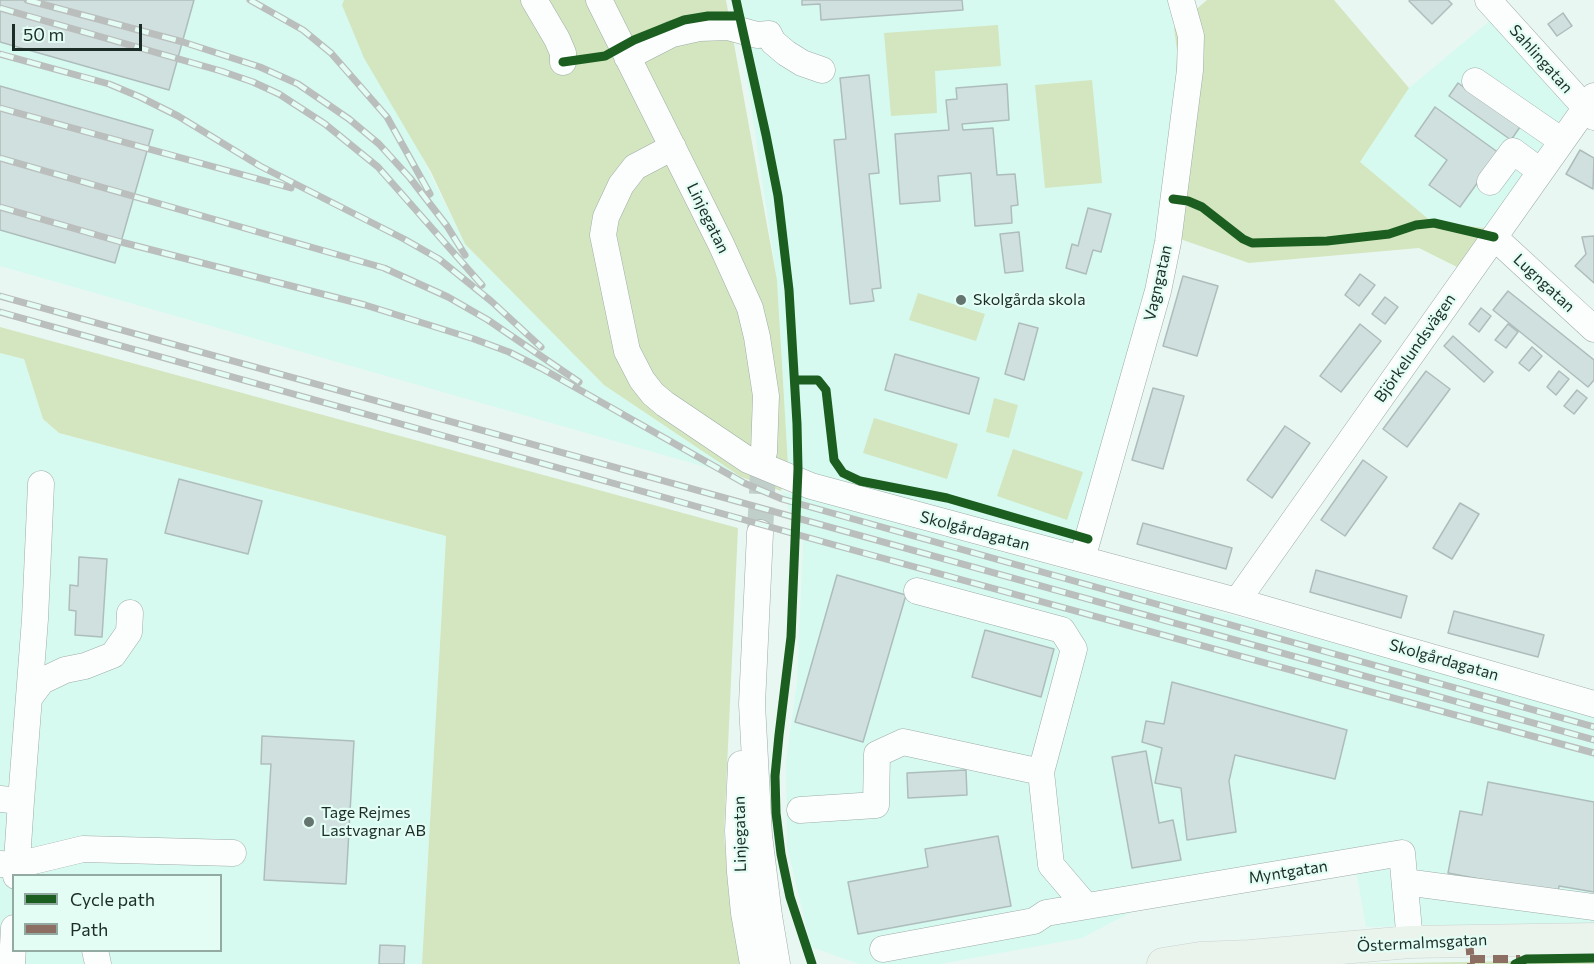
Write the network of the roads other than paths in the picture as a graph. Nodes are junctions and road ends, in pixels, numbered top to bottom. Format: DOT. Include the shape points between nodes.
graph roads {
  1 [pos="534,0"];
  2 [pos="599,0"];
  3 [pos="1181,0"];
  4 [pos="1488,0"];
  5 [pos="627,57"];
  6 [pos="563,62"];
  7 [pos="822,70"];
  8 [pos="1475,81"];
  9 [pos="1591,107"];
  10 [pos="1562,141"];
  11 [pos="673,147"];
  12 [pos="1540,171"];
  13 [pos="1490,182"];
  14 [pos="1494,237"];
  15 [pos="1594,329"];
  16 [pos="764,452"];
  17 [pos="41,484"];
  18 [pos="759,533"];
  19 [pos="1082,559"];
  20 [pos="917,591"];
  21 [pos="1238,601"];
  22 [pos="130,613"];
  23 [pos="30,697"];
  24 [pos="752,704"];
  25 [pos="1594,704"];
  26 [pos="1041,772"];
  27 [pos="10,800"];
  28 [pos="800,810"];
  29 [pos="233,853"];
  30 [pos="17,870"];
  31 [pos="1405,882"];
  32 [pos="1086,906"];
  33 [pos="1594,907"];
  34 [pos="1594,939"];
  35 [pos="1410,942"];
  36 [pos="883,949"];
  37 [pos="1238,960"];
  38 [pos="753,964"];
  39 [pos="777,964"];
  40 [pos="1162,964"];
  1 -- 6 [label="street" via="557,39"];
  2 -- 5 [label="street, Linjegatan"];
  3 -- 19 [label="street, Vagngatan" via="1191,53 1168,242 1158,291"];
  4 -- 9 [label="street, Sahlingatan"];
  5 -- 7 [label="street" via="672,34 728,27 757,35 769,34 786,53"];
  5 -- 11 [label="street, Linjegatan"];
  8 -- 10 [label="street"];
  9 -- 10 [label="street, Björkelundsvägen"];
  10 -- 12 [label="street, Björkelundsvägen"];
  11 -- 16 [label="street, Linjegatan" via="750,308 766,396"];
  11 -- 19 [label="street, Skolgårdagatan" via="628,175 612,201 603,235 627,351 653,394 748,460 811,486"];
  12 -- 13 [label="street" via="1514,151"];
  12 -- 14 [label="street, Björkelundsvägen"];
  14 -- 15 [label="street, Lugngatan"];
  14 -- 21 [label="street, Björkelundsvägen"];
  17 -- 23 [label="street"];
  18 -- 24 [label="street, Linjegatan"];
  19 -- 21 [label="street, Skolgårdagatan"];
  20 -- 26 [label="street" via="1062,630 1074,649"];
  21 -- 25 [label="street, Skolgårdagatan"];
  22 -- 23 [label="street" via="129,632 113,655 42,681"];
  23 -- 27 [label="street"];
  24 -- 38 [label="street, Linjegatan" via="741,763 738,831 744,913"];
  24 -- 39 [label="street, Linjegatan" via="761,858"];
  26 -- 28 [label="street" via="903,742 877,754 876,805"];
  26 -- 32 [label="street" via="1051,865"];
  27 -- 30 [label="street"];
  29 -- 30 [label="street" via="83,849"];
  31 -- 32 [label="street, Myntgatan" via="1402,853"];
  31 -- 33 [label="street"];
  31 -- 35 [label="street, Myntgatan"];
  32 -- 36 [label="street" via="1046,913 1034,921"];
  34 -- 35 [label="main road, Östermalmsgatan"];
  35 -- 37 [label="main road, Östermalmsgatan"];
  37 -- 40 [label="main road, Östermalmsgatan" via="1200,958"];
}
